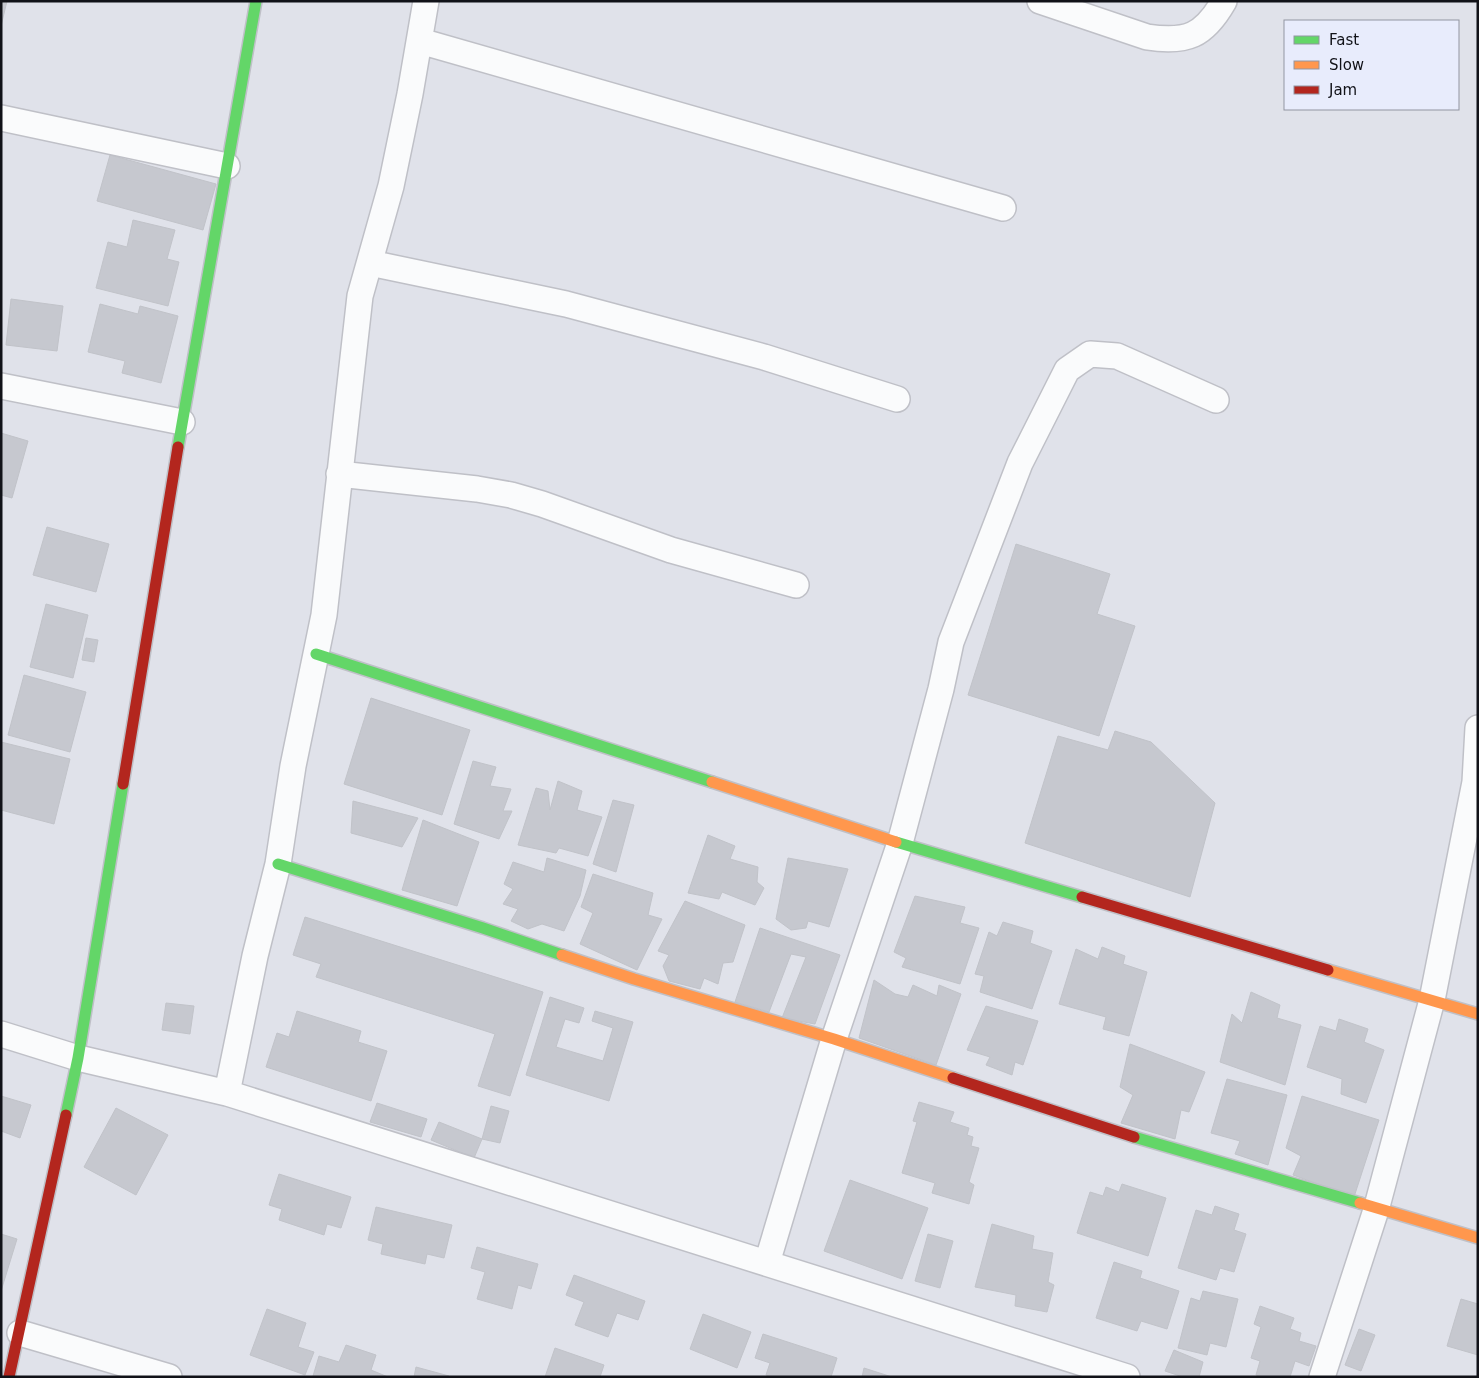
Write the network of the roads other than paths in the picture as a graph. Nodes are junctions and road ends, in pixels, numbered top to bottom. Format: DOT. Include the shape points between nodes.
graph roads {
  1 [pos="256,1"];
  2 [pos="426,1"];
  3 [pos="1040,1"];
  4 [pos="1224,1"];
  5 [pos="420,41"];
  6 [pos="1,118"];
  7 [pos="227,166"];
  8 [pos="1002,208"];
  9 [pos="370,263"];
  10 [pos="1,386"];
  11 [pos="897,400"];
  12 [pos="1216,400"];
  13 [pos="182,422"];
  14 [pos="339,474"];
  15 [pos="796,585"];
  16 [pos="316,654"];
  17 [pos="1478,728"];
  18 [pos="900,843"];
  19 [pos="278,864"];
  20 [pos="1432,1000"];
  21 [pos="1478,1014"];
  22 [pos="1,1034"];
  23 [pos="834,1040"];
  24 [pos="78,1058"];
  25 [pos="227,1093"];
  26 [pos="1376,1210"];
  27 [pos="1478,1238"];
  28 [pos="767,1263"];
  29 [pos="20,1333"];
  30 [pos="9,1377"];
  31 [pos="169,1377"];
  32 [pos="1126,1377"];
  33 [pos="1322,1377"];
  1 -- 7 [label="street"];
  2 -- 5 [label="street"];
  3 -- 4 [label="street" via="1165,40 1200,32"];
  5 -- 8 [label="street"];
  5 -- 9 [label="street" via="391,186"];
  6 -- 7 [label="street"];
  7 -- 13 [label="street"];
  9 -- 11 [label="street" via="566,304 764,357"];
  9 -- 14 [label="street" via="360,296"];
  10 -- 13 [label="street"];
  12 -- 18 [label="street" via="1117,356 1090,354 1067,370 1020,463 951,642"];
  13 -- 24 [label="street"];
  14 -- 15 [label="street" via="477,489 511,496 671,550"];
  14 -- 16 [label="street" via="324,615"];
  16 -- 18 [label="street"];
  16 -- 19 [label="street"];
  17 -- 20 [label="street" via="1475,782"];
  18 -- 20 [label="street"];
  18 -- 23 [label="street"];
  19 -- 23 [label="street"];
  19 -- 25 [label="street"];
  20 -- 21 [label="street"];
  20 -- 26 [label="street"];
  22 -- 24 [label="street"];
  23 -- 26 [label="street" via="1114,1131"];
  23 -- 28 [label="street"];
  24 -- 25 [label="street"];
  24 -- 29 [label="street"];
  25 -- 28 [label="street"];
  26 -- 27 [label="street"];
  26 -- 33 [label="street"];
  28 -- 32 [label="street"];
  29 -- 30 [label="street"];
  29 -- 31 [label="street"];
}
